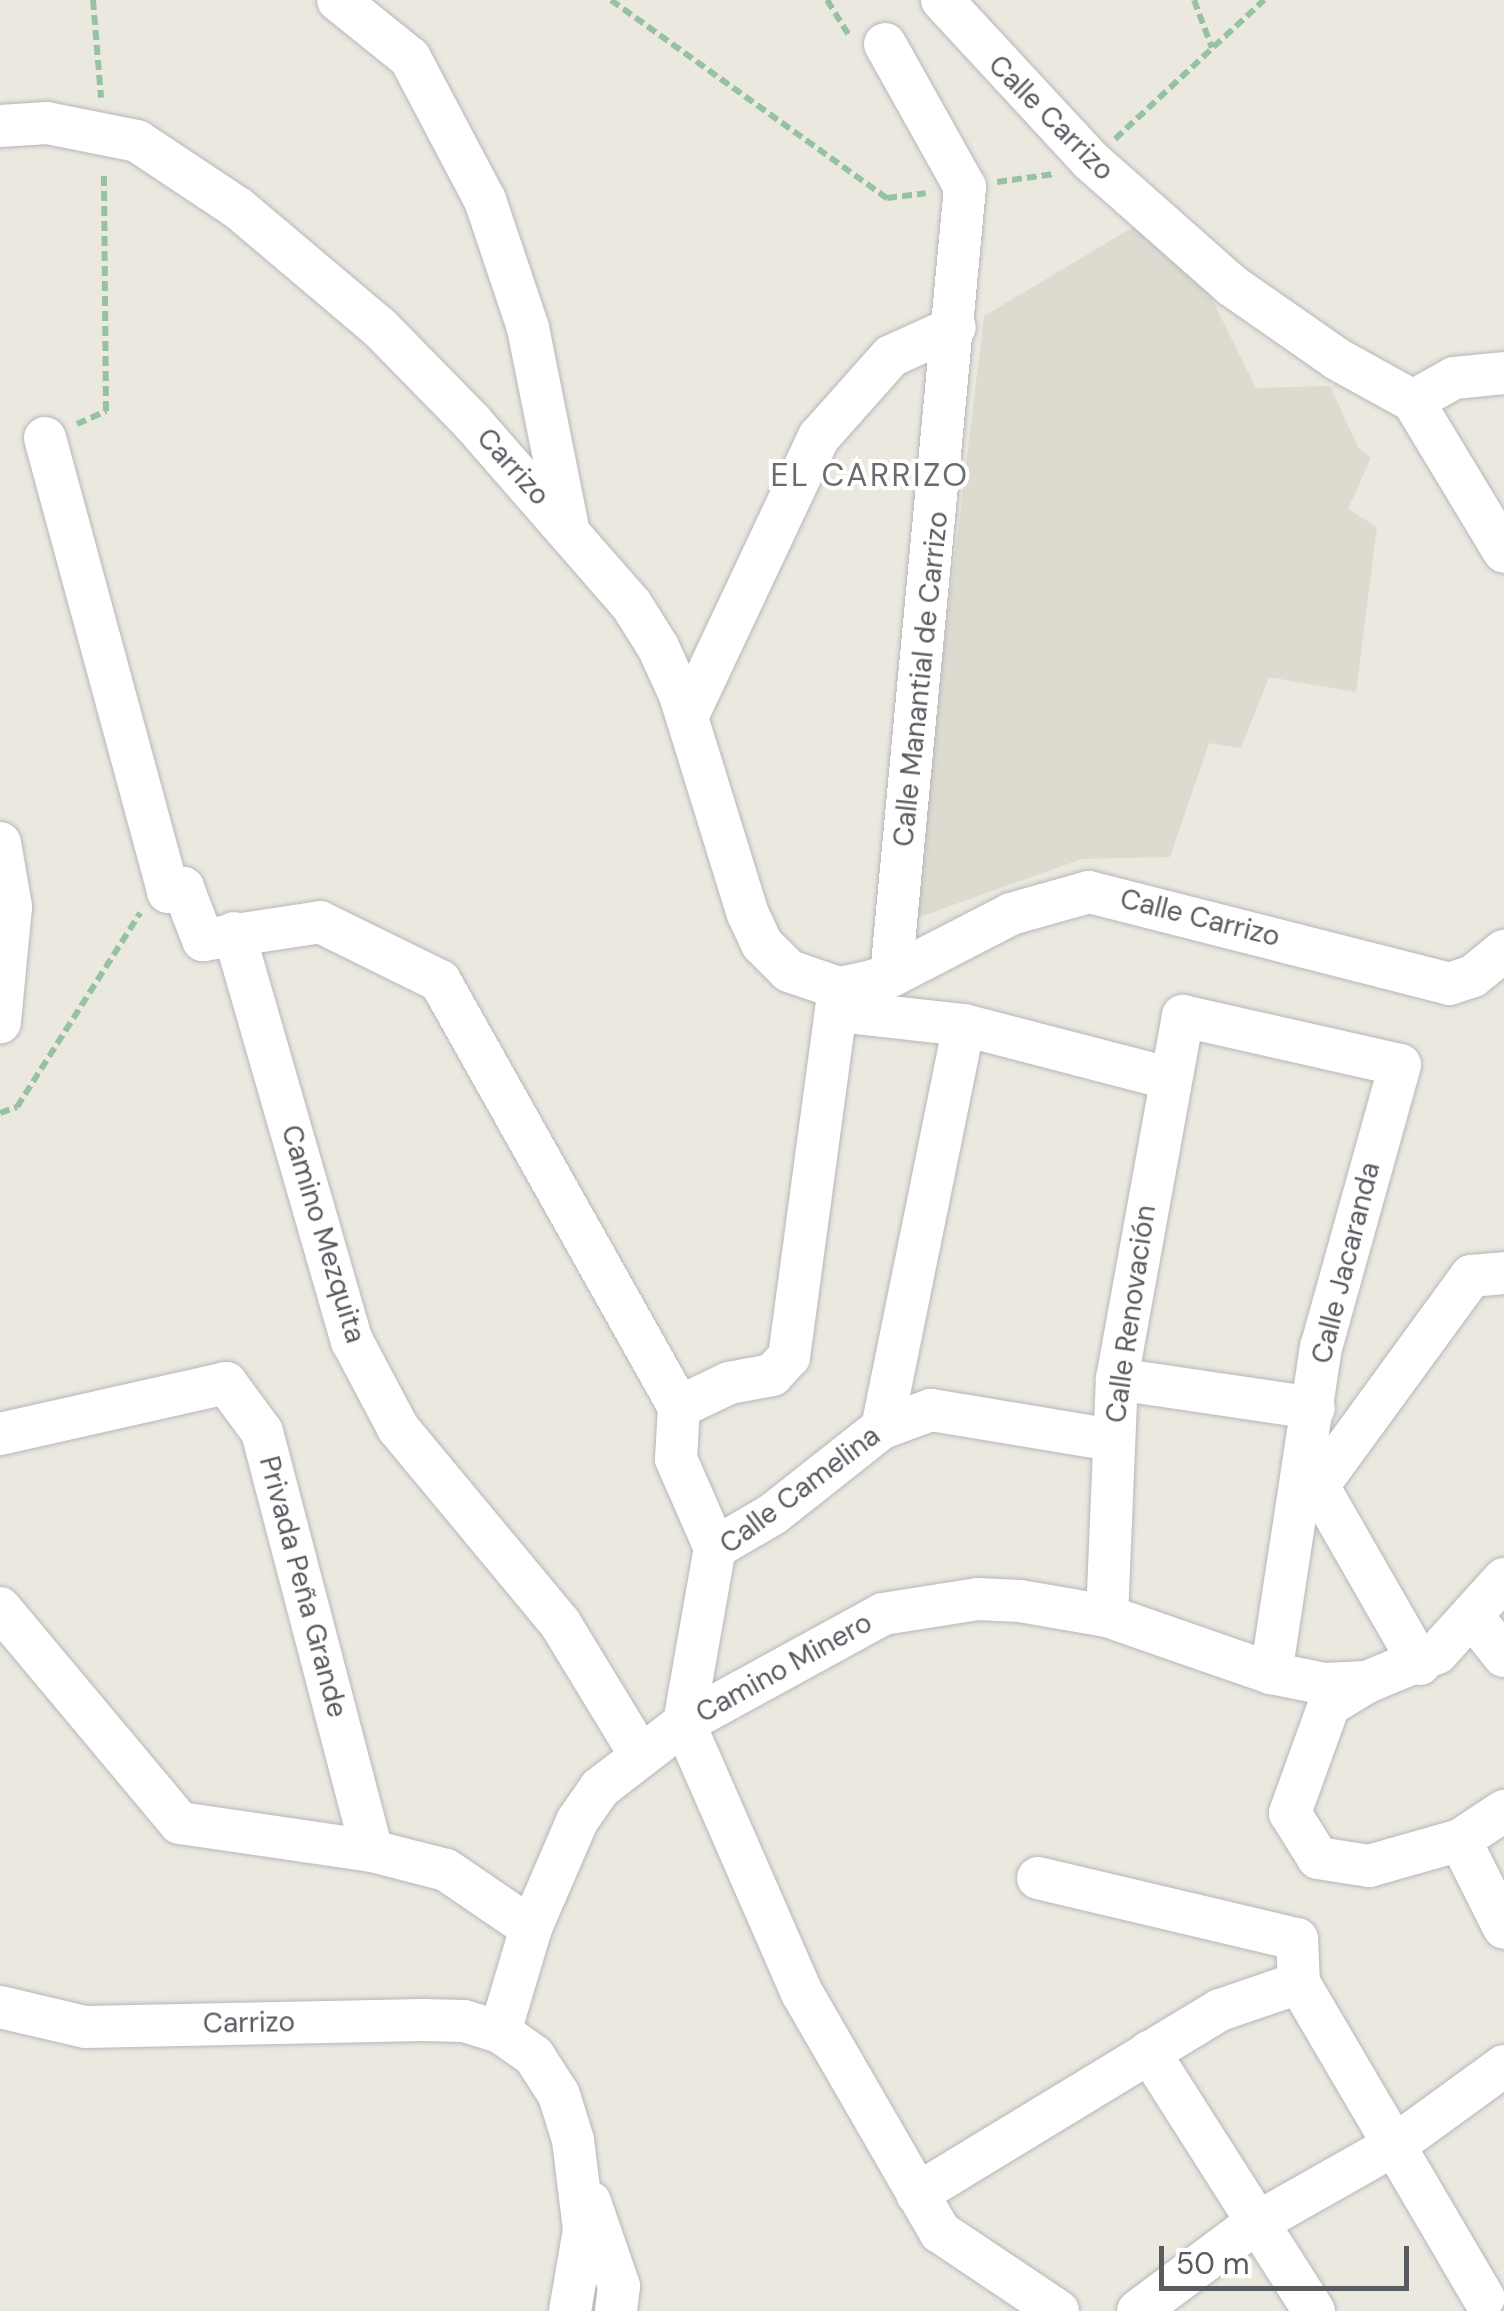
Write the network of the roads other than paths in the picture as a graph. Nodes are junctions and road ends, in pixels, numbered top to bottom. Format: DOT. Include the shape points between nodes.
graph roads {
  1 [pos="338,0"];
  2 [pos="942,0"];
  3 [pos="868,41"];
  4 [pos="0,126"];
  5 [pos="955,327"];
  6 [pos="1504,373"];
  7 [pos="1414,401"];
  8 [pos="45,438"];
  9 [pos="568,529"];
  10 [pos="1504,552"];
  11 [pos="688,717"];
  12 [pos="0,844"];
  13 [pos="234,933"];
  14 [pos="1503,954"];
  15 [pos="891,976"];
  16 [pos="838,999"];
  17 [pos="1184,1016"];
  18 [pos="0,1022"];
  19 [pos="964,1025"];
  20 [pos="1167,1078"];
  21 [pos="1487,1275"];
  22 [pos="1117,1379"];
  23 [pos="679,1406"];
  24 [pos="1314,1408"];
  25 [pos="882,1428"];
  26 [pos="0,1434"];
  27 [pos="1113,1440"];
  28 [pos="714,1548"];
  29 [pos="1504,1579"];
  30 [pos="0,1608"];
  31 [pos="1107,1616"];
  32 [pos="1473,1617"];
  33 [pos="1504,1656"];
  34 [pos="1420,1664"];
  35 [pos="1271,1673"];
  36 [pos="1367,1682"];
  37 [pos="684,1723"];
  38 [pos="640,1754"];
  39 [pos="1504,1811"];
  40 [pos="1460,1840"];
  41 [pos="372,1851"];
  42 [pos="1038,1878"];
  43 [pos="531,1928"];
  44 [pos="1504,1928"];
  45 [pos="1299,1982"];
  46 [pos="0,2007"];
  47 [pos="500,2032"];
  48 [pos="1149,2052"];
  49 [pos="1504,2066"];
  50 [pos="1398,2142"];
  51 [pos="582,2183"];
  52 [pos="917,2194"];
  53 [pos="1254,2225"];
  54 [pos="1483,2298"];
  55 [pos="570,2311"];
  56 [pos="616,2311"];
  57 [pos="1058,2311"];
  58 [pos="1138,2311"];
  59 [pos="1314,2311"];
  1 -- 9 [label="street" via="410,58 484,200 528,328"];
  2 -- 7 [label="street, Calle Carrizo" via="1091,162 1232,286 1337,359"];
  3 -- 5 [label="street, Calle Manantial de Carrizo" via="965,187"];
  4 -- 9 [label="street, Carrizo" via="104,130 137,141 238,208 380,328"];
  5 -- 11 [label="street" via="891,356 819,437"];
  5 -- 15 [label="street, Calle Manantial de Carrizo"];
  6 -- 7 [label="street" via="1454,378"];
  7 -- 10 [label="street"];
  8 -- 13 [label="street" via="168,892 183,888 203,940"];
  9 -- 11 [label="street, Carrizo" via="632,604"];
  11 -- 16 [label="street, Carrizo" via="762,944 789,971"];
  12 -- 18 [label="street" via="11,907"];
  13 -- 23 [label="street" via="320,922 440,980"];
  13 -- 38 [label="street, Camino Mezquita" via="352,1341 398,1428 560,1623"];
  14 -- 15 [label="street, Calle Carrizo" via="1449,984 1089,892 1010,914"];
  15 -- 16 [label="street, Calle Carrizo"];
  16 -- 19 [label="street, Carrizo"];
  16 -- 23 [label="street" via="789,1358 772,1375 729,1382"];
  17 -- 20 [label="street, Calle Renovación"];
  17 -- 24 [label="street, Calle Jacaranda" via="1400,1065 1336,1282"];
  19 -- 20 [label="street, Carrizo"];
  19 -- 25 [label="street"];
  20 -- 22 [label="street, Calle Renovación"];
  21 -- 34 [label="street" via="1318,1486"];
  22 -- 24 [label="street"];
  22 -- 27 [label="street, Calle Renovación"];
  23 -- 28 [label="street" via="676,1459"];
  24 -- 35 [label="street, Calle Jacaranda"];
  25 -- 27 [label="street, Calle Camelina" via="931,1410"];
  25 -- 28 [label="street, Calle Camelina" via="773,1514"];
  26 -- 41 [label="street, Privada Peña Grande" via="226,1382 262,1432"];
  27 -- 31 [label="street, Calle Renovación"];
  28 -- 37 [label="street, Calle Camelina"];
  29 -- 32 [label="street, Camino Minero"];
  30 -- 41 [label="street" via="180,1823"];
  31 -- 35 [label="street, Camino Minero"];
  31 -- 37 [label="street, Camino Minero" via="978,1599 883,1614"];
  32 -- 33 [label="street"];
  32 -- 34 [label="street, Camino Minero"];
  34 -- 36 [label="street, Camino Minero"];
  35 -- 36 [label="street, Camino Minero" via="1325,1684"];
  36 -- 40 [label="street" via="1330,1705 1290,1813 1303,1842 1318,1858 1368,1866"];
  37 -- 38 [label="street, Camino Minero"];
  37 -- 52 [label="street" via="802,1994"];
  38 -- 43 [label="street, Camino Minero" via="600,1788 577,1822"];
  39 -- 40 [label="street"];
  40 -- 44 [label="street"];
  41 -- 43 [label="street" via="446,1870"];
  42 -- 45 [label="street" via="1297,1938"];
  43 -- 47 [label="street, Camino Minero"];
  45 -- 48 [label="street" via="1220,2010"];
  45 -- 50 [label="street"];
  46 -- 47 [label="street, Carrizo" via="85,2027 422,2020 464,2021"];
  47 -- 51 [label="street" via="534,2056 558,2095"];
  48 -- 52 [label="street"];
  48 -- 53 [label="street"];
  49 -- 50 [label="street"];
  50 -- 53 [label="street"];
  50 -- 54 [label="street"];
  51 -- 55 [label="street" via="581,2263"];
  51 -- 56 [label="street" via="609,2245 619,2286"];
  52 -- 57 [label="street" via="940,2232"];
  53 -- 58 [label="street"];
  53 -- 59 [label="street"];
}
